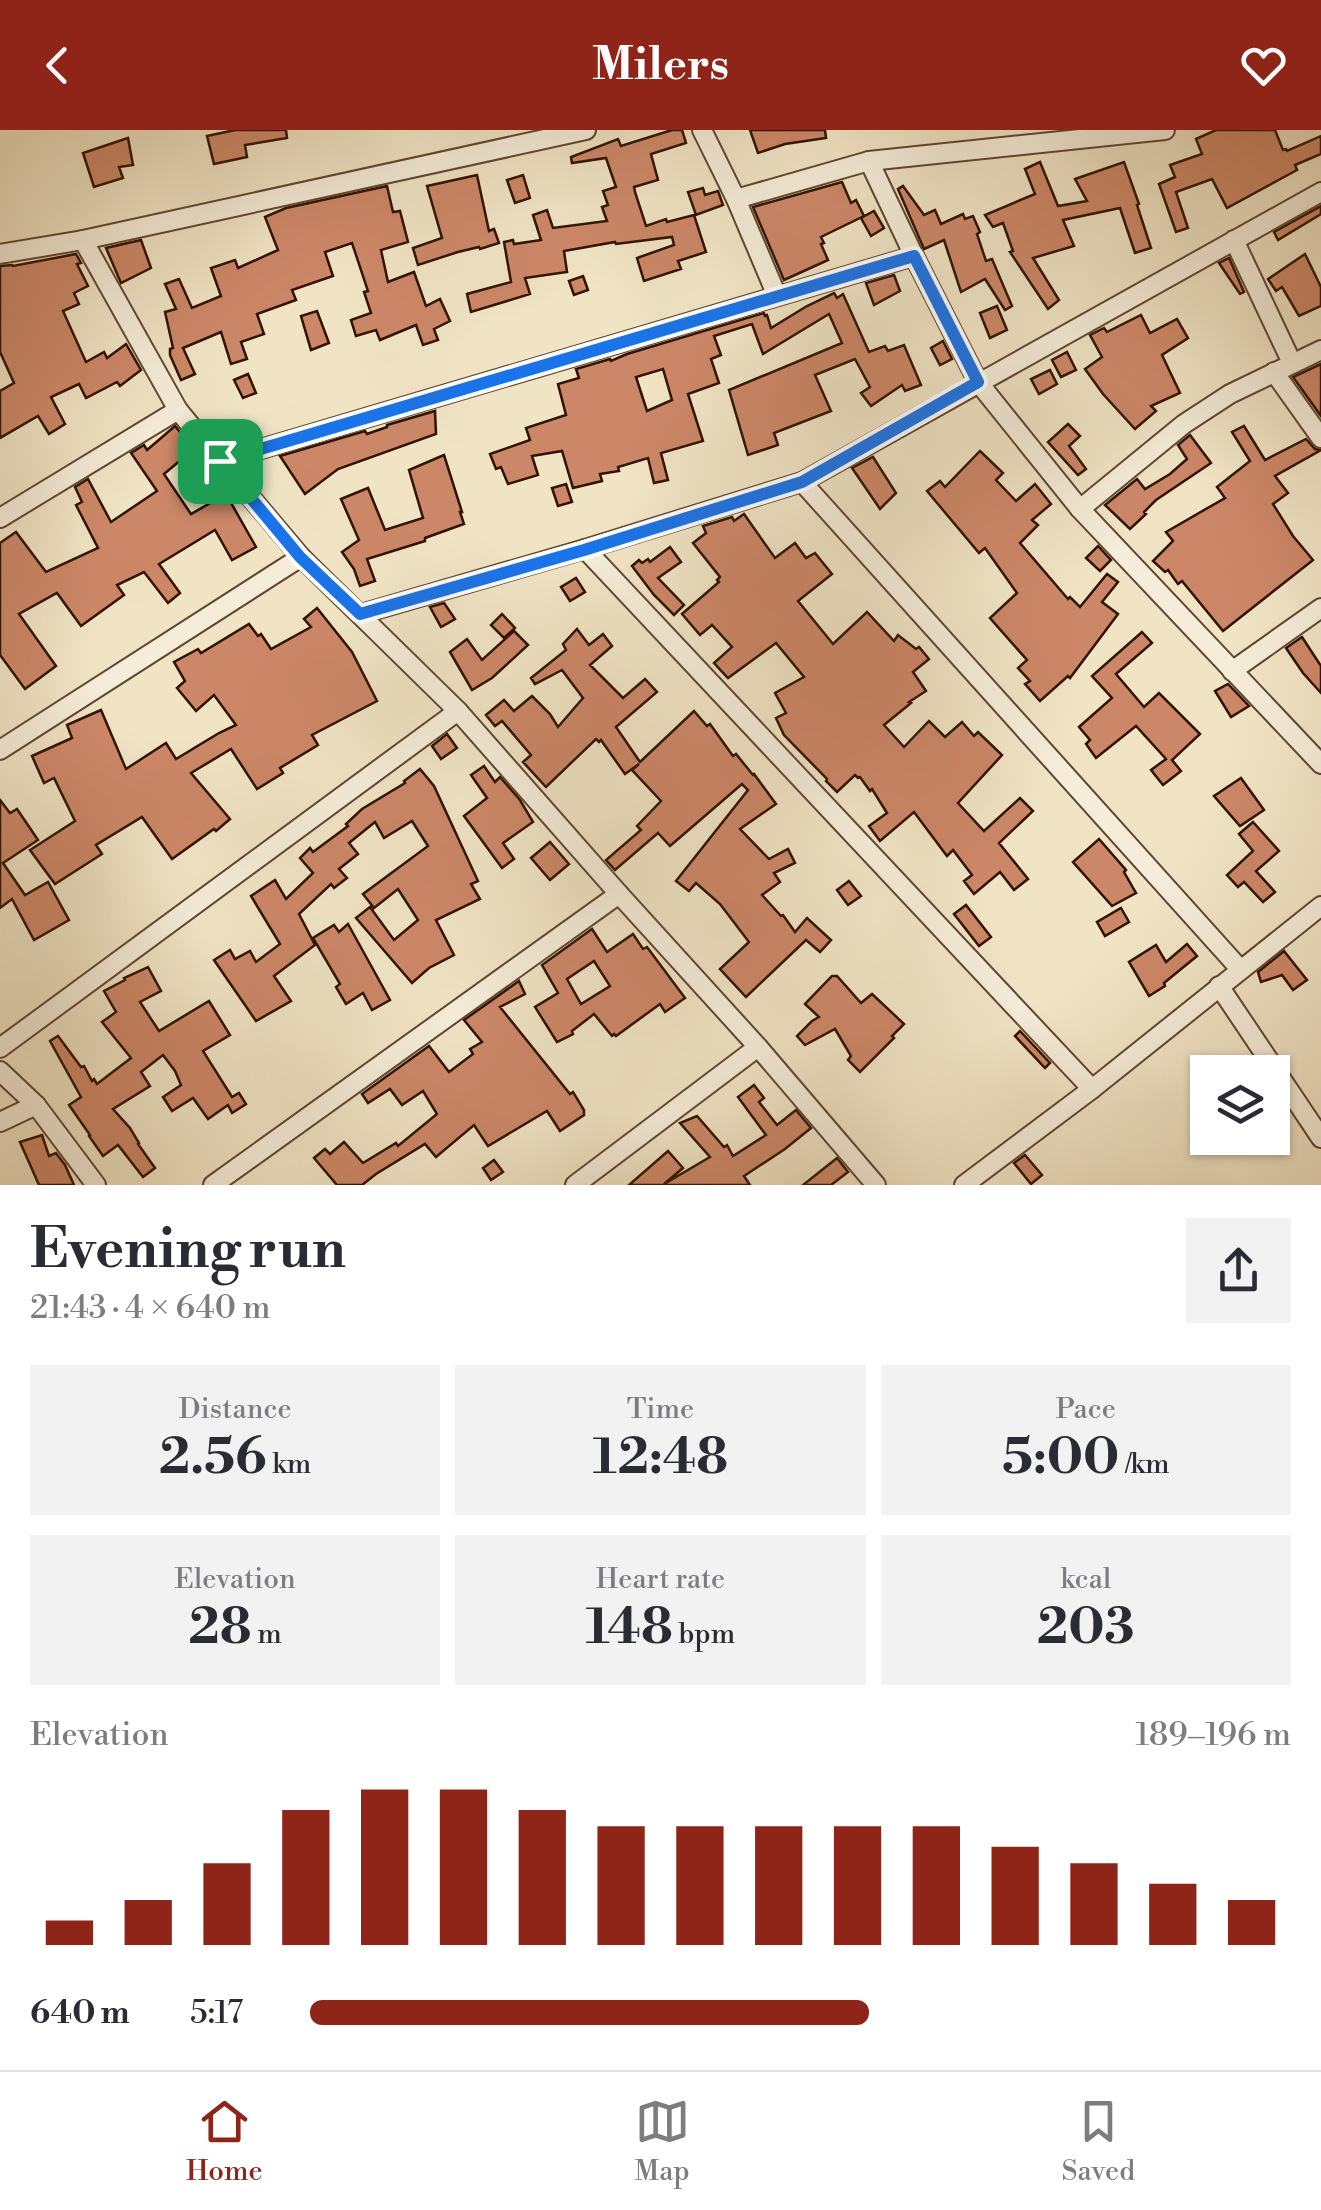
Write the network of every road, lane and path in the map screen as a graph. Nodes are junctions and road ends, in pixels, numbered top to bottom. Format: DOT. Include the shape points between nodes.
graph roads {
  1 [pos="586,130"];
  2 [pos="702,130"];
  3 [pos="1165,130"];
  4 [pos="869,161"];
  5 [pos="1321,192"];
  6 [pos="736,199"];
  7 [pos="82,240"];
  8 [pos="1234,240"];
  9 [pos="0,254"];
  10 [pos="914,256"];
  11 [pos="777,296"];
  12 [pos="1321,350"];
  13 [pos="1292,363"];
  14 [pos="1274,372"];
  15 [pos="978,382"];
  16 [pos="178,410"];
  17 [pos="1321,438"];
  18 [pos="220,461"];
  19 [pos="802,482"];
  20 [pos="1080,508"];
  21 [pos="0,518"];
  22 [pos="584,550"];
  23 [pos="300,557"];
  24 [pos="1321,608"];
  25 [pos="360,614"];
  26 [pos="1232,671"];
  27 [pos="458,711"];
  28 [pos="0,750"];
  29 [pos="1321,764"];
  30 [pos="619,894"];
  31 [pos="1321,906"];
  32 [pos="1240,969"];
  33 [pos="1219,986"];
  34 [pos="758,1047"];
  35 [pos="0,1048"];
  36 [pos="0,1071"];
  37 [pos="1092,1088"];
  38 [pos="36,1105"];
  39 [pos="0,1122"];
  40 [pos="1321,1138"];
  41 [pos="96,1185"];
  42 [pos="213,1185"];
  43 [pos="576,1185"];
  44 [pos="876,1185"];
  45 [pos="964,1185"];
  1 -- 7 [label="street"];
  2 -- 6 [label="street"];
  3 -- 4 [label="street"];
  4 -- 6 [label="street"];
  4 -- 10 [label="street"];
  5 -- 8 [label="street"];
  6 -- 11 [label="street"];
  7 -- 9 [label="street"];
  7 -- 16 [label="street"];
  8 -- 13 [label="street"];
  8 -- 15 [label="street"];
  10 -- 11 [label="street"];
  10 -- 15 [label="street"];
  11 -- 18 [label="street"];
  12 -- 13 [label="street"];
  13 -- 14 [label="street"];
  14 -- 17 [label="street"];
  14 -- 20 [label="street" via="1184,424"];
  15 -- 19 [label="street"];
  15 -- 20 [label="street"];
  16 -- 18 [label="street"];
  16 -- 21 [label="street"];
  18 -- 23 [label="street"];
  19 -- 22 [label="street"];
  19 -- 32 [label="street"];
  20 -- 26 [label="street"];
  22 -- 25 [label="street"];
  22 -- 37 [label="street"];
  23 -- 25 [label="street"];
  23 -- 28 [label="street"];
  24 -- 26 [label="street"];
  25 -- 27 [label="street"];
  26 -- 29 [label="street"];
  27 -- 30 [label="street"];
  27 -- 35 [label="street"];
  30 -- 34 [label="street"];
  30 -- 42 [label="street"];
  31 -- 32 [label="street"];
  32 -- 33 [label="street"];
  33 -- 37 [label="street"];
  33 -- 40 [label="street"];
  34 -- 43 [label="street"];
  34 -- 44 [label="street"];
  36 -- 38 [label="street"];
  37 -- 45 [label="street"];
  38 -- 39 [label="street"];
  38 -- 41 [label="street"];
}
